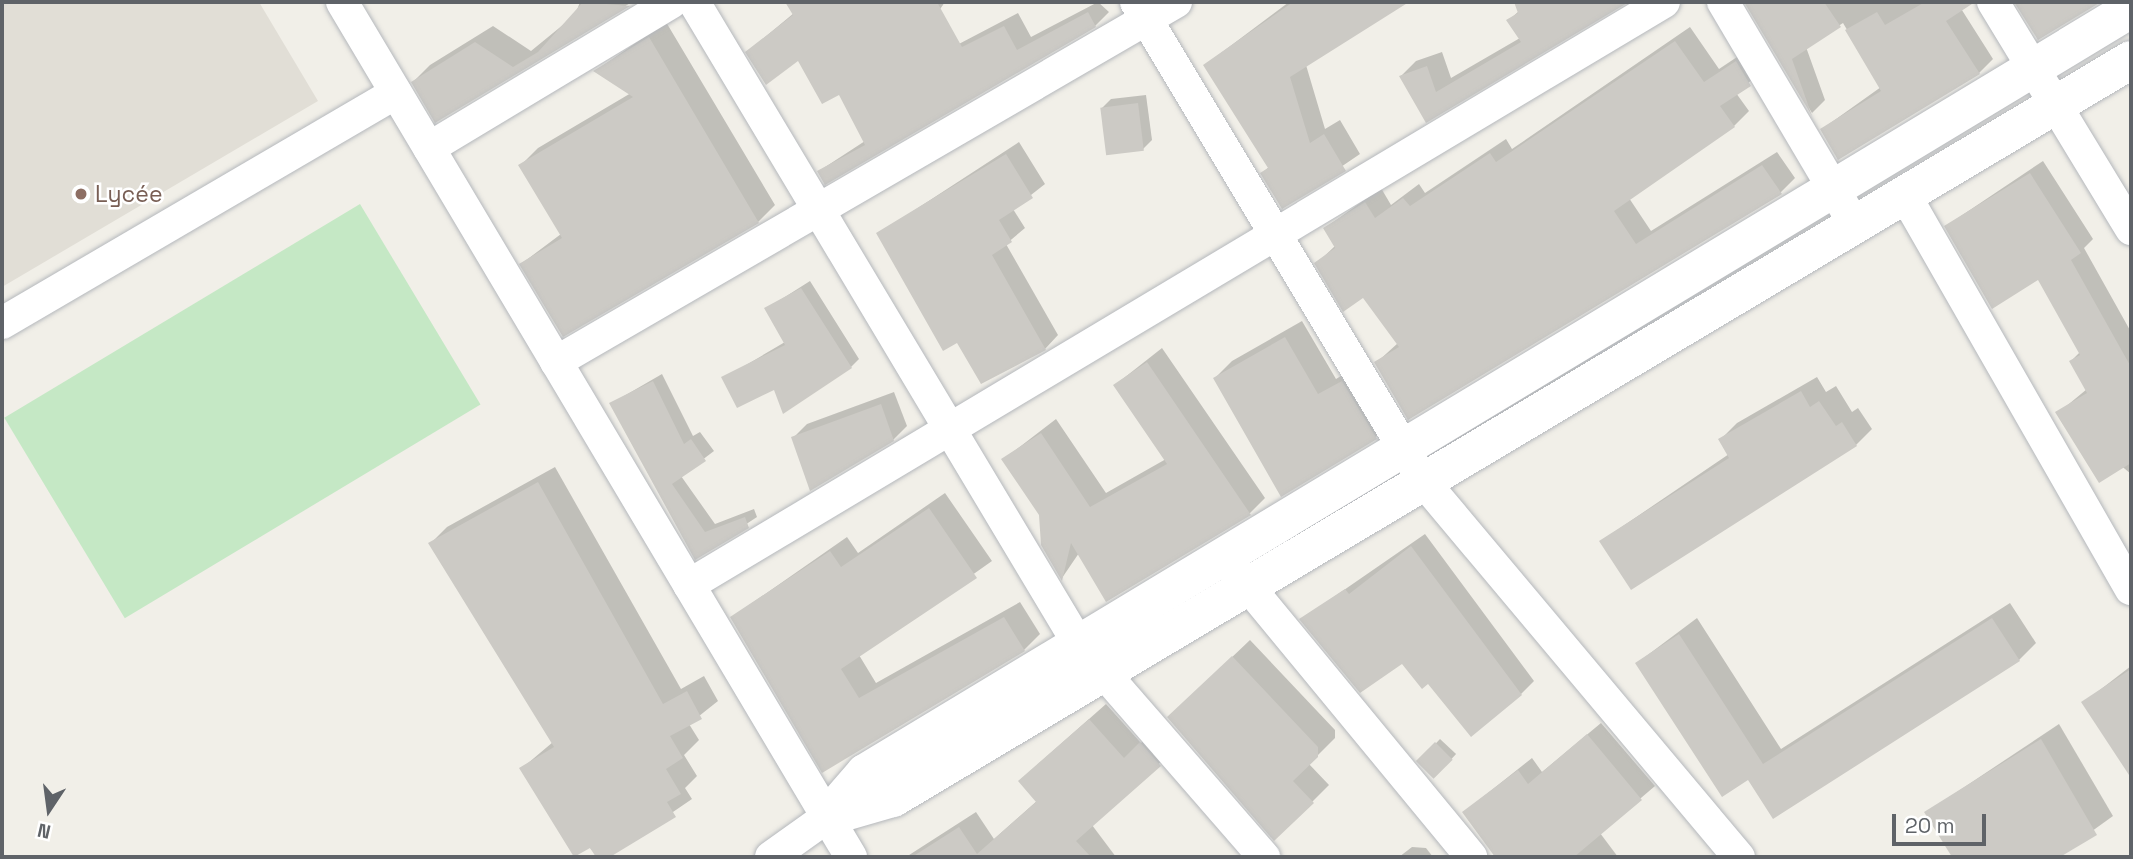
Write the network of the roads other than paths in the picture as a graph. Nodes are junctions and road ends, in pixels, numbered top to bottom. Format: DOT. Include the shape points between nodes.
graph roads {
  1 [pos="342,2"];
  2 [pos="672,2"];
  3 [pos="694,2"];
  4 [pos="1176,2"];
  5 [pos="1664,2"];
  6 [pos="1723,2"];
  7 [pos="1993,2"];
  8 [pos="2131,9"];
  9 [pos="1142,10"];
  10 [pos="2131,60"];
  11 [pos="2032,68"];
  12 [pos="396,93"];
  13 [pos="2054,106"];
  14 [pos="429,148"];
  15 [pos="1834,188"];
  16 [pos="1905,195"];
  17 [pos="818,209"];
  18 [pos="1855,225"];
  19 [pos="2131,229"];
  20 [pos="1277,233"];
  21 [pos="2,323"];
  22 [pos="556,362"];
  23 [pos="950,429"];
  24 [pos="1406,446"];
  25 [pos="1424,482"];
  26 [pos="1224,556"];
  27 [pos="689,585"];
  28 [pos="1249,586"];
  29 [pos="2131,589"];
  30 [pos="1078,643"];
  31 [pos="1102,674"];
  32 [pos="827,817"];
  33 [pos="771,857"];
  34 [pos="851,857"];
  35 [pos="1264,857"];
  36 [pos="1471,857"];
  37 [pos="1739,857"];
  1 -- 12 [label="street"];
  2 -- 14 [label="street"];
  3 -- 17 [label="street"];
  4 -- 9 [label="street"];
  5 -- 20 [label="street"];
  6 -- 15 [label="street"];
  7 -- 11 [label="street"];
  8 -- 11 [label="main road"];
  9 -- 17 [label="street"];
  9 -- 20 [label="street"];
  10 -- 13 [label="main road"];
  11 -- 13 [label="street"];
  11 -- 15 [label="main road"];
  12 -- 14 [label="street"];
  12 -- 21 [label="street"];
  13 -- 16 [label="main road"];
  13 -- 19 [label="street"];
  14 -- 22 [label="street"];
  15 -- 18 [label="street"];
  15 -- 24 [label="main road"];
  16 -- 18 [label="main road"];
  16 -- 29 [label="street"];
  17 -- 22 [label="street"];
  17 -- 23 [label="street"];
  18 -- 25 [label="main road"];
  20 -- 23 [label="street"];
  20 -- 24 [label="street"];
  22 -- 27 [label="street"];
  23 -- 27 [label="street"];
  23 -- 30 [label="street"];
  24 -- 25 [label="street"];
  24 -- 26 [label="main road"];
  25 -- 28 [label="main road"];
  25 -- 37 [label="street"];
  26 -- 28 [label="street"];
  26 -- 30 [label="main road"];
  27 -- 32 [label="street"];
  28 -- 31 [label="main road"];
  28 -- 36 [label="street"];
  30 -- 31 [label="street"];
  30 -- 32 [label="main road" via="864,773"];
  31 -- 32 [label="main road" via="893,798"];
  31 -- 35 [label="street"];
  32 -- 33 [label="street"];
  32 -- 34 [label="street"];
}
